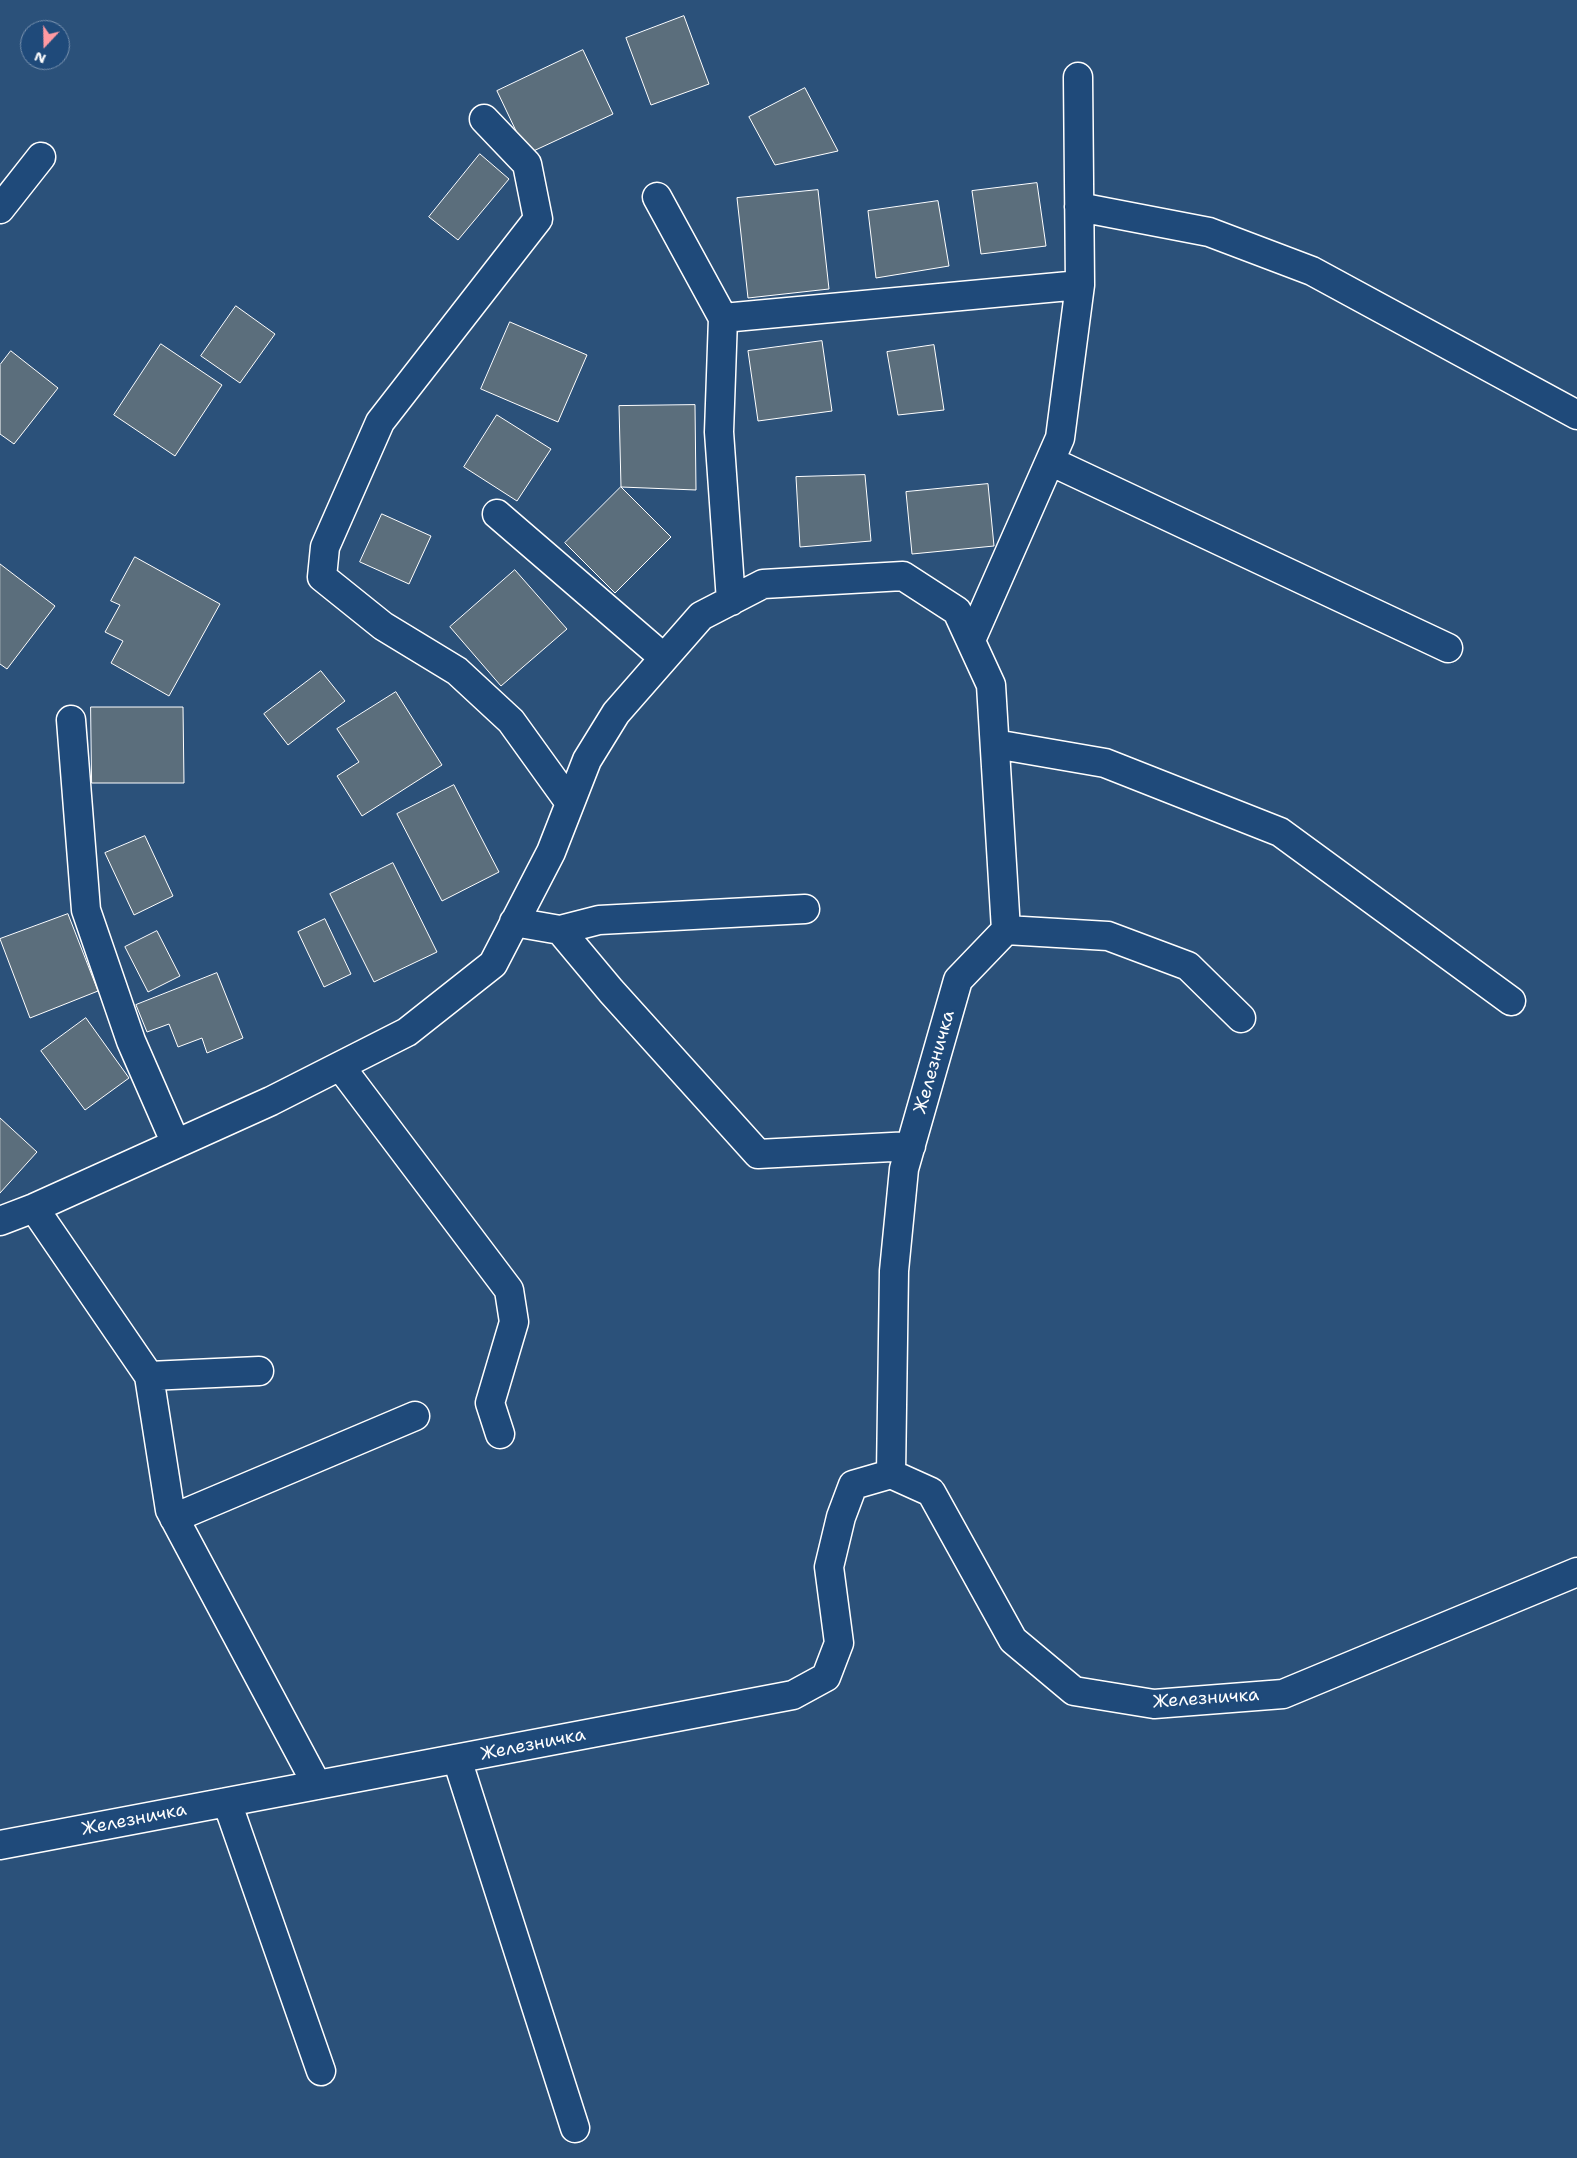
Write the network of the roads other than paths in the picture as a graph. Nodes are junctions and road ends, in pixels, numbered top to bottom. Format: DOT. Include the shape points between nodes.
graph roads {
  1 [pos="1078,77"];
  2 [pos="484,119"];
  3 [pos="41,157"];
  4 [pos="657,197"];
  5 [pos="1079,207"];
  6 [pos="0,209"];
  7 [pos="1080,285"];
  8 [pos="723,318"];
  9 [pos="1577,415"];
  10 [pos="1050,461"];
  11 [pos="496,514"];
  12 [pos="731,601"];
  13 [pos="971,640"];
  14 [pos="1448,648"];
  15 [pos="664,658"];
  16 [pos="71,720"];
  17 [pos="995,744"];
  18 [pos="570,803"];
  19 [pos="805,909"];
  20 [pos="514,922"];
  21 [pos="560,930"];
  22 [pos="1006,930"];
  23 [pos="1511,1001"];
  24 [pos="1241,1018"];
  25 [pos="340,1066"];
  26 [pos="176,1144"];
  27 [pos="911,1146"];
  28 [pos="34,1208"];
  29 [pos="0,1222"];
  30 [pos="258,1371"];
  31 [pos="149,1376"];
  32 [pos="415,1416"];
  33 [pos="500,1434"];
  34 [pos="891,1474"];
  35 [pos="174,1518"];
  36 [pos="1577,1572"];
  37 [pos="456,1759"];
  38 [pos="317,1785"];
  39 [pos="227,1802"];
  40 [pos="0,1845"];
  41 [pos="321,2071"];
  42 [pos="575,2128"];
  1 -- 5 [label="street"];
  2 -- 18 [label="street" via="528,164 538,219 380,422 325,547 322,577 383,626 457,672 511,721"];
  3 -- 6 [label="street"];
  4 -- 8 [label="street"];
  5 -- 7 [label="street"];
  5 -- 9 [label="street" via="1210,232 1312,271"];
  7 -- 8 [label="street"];
  7 -- 10 [label="street" via="1060,438"];
  8 -- 12 [label="street" via="719,432"];
  10 -- 13 [label="street"];
  10 -- 14 [label="street"];
  11 -- 15 [label="street"];
  12 -- 13 [label="street" via="763,584 903,576 957,610"];
  12 -- 15 [label="street" via="701,616"];
  13 -- 17 [label="street" via="991,685"];
  15 -- 18 [label="street" via="616,713 587,760"];
  16 -- 26 [label="street" via="86,910 131,1041"];
  17 -- 22 [label="street"];
  17 -- 23 [label="street" via="1105,763 1280,832"];
  18 -- 20 [label="street" via="551,852"];
  19 -- 21 [label="street" via="599,920"];
  20 -- 21 [label="street"];
  20 -- 25 [label="street" via="493,964 407,1032"];
  21 -- 27 [label="street" via="610,991 758,1154"];
  22 -- 24 [label="street" via="1108,936 1188,966"];
  22 -- 27 [label="street, Железничка" via="958,980"];
  25 -- 26 [label="street"];
  25 -- 33 [label="street" via="509,1290 514,1322 490,1403"];
  26 -- 28 [label="street"];
  27 -- 34 [label="street, Железничка" via="904,1169 894,1271"];
  28 -- 29 [label="street"];
  28 -- 31 [label="street"];
  30 -- 31 [label="street"];
  31 -- 35 [label="street" via="170,1510"];
  32 -- 35 [label="street"];
  34 -- 36 [label="street, Железничка" via="931,1492 1013,1640 1074,1691 1154,1704 1284,1694"];
  34 -- 37 [label="street, Железничка" via="853,1485 841,1516 829,1567 839,1643 826,1677 793,1696"];
  35 -- 38 [label="street"];
  37 -- 38 [label="street, Железничка"];
  37 -- 42 [label="street"];
  38 -- 39 [label="street, Железничка"];
  39 -- 40 [label="street, Железничка"];
  39 -- 41 [label="street"];
}
